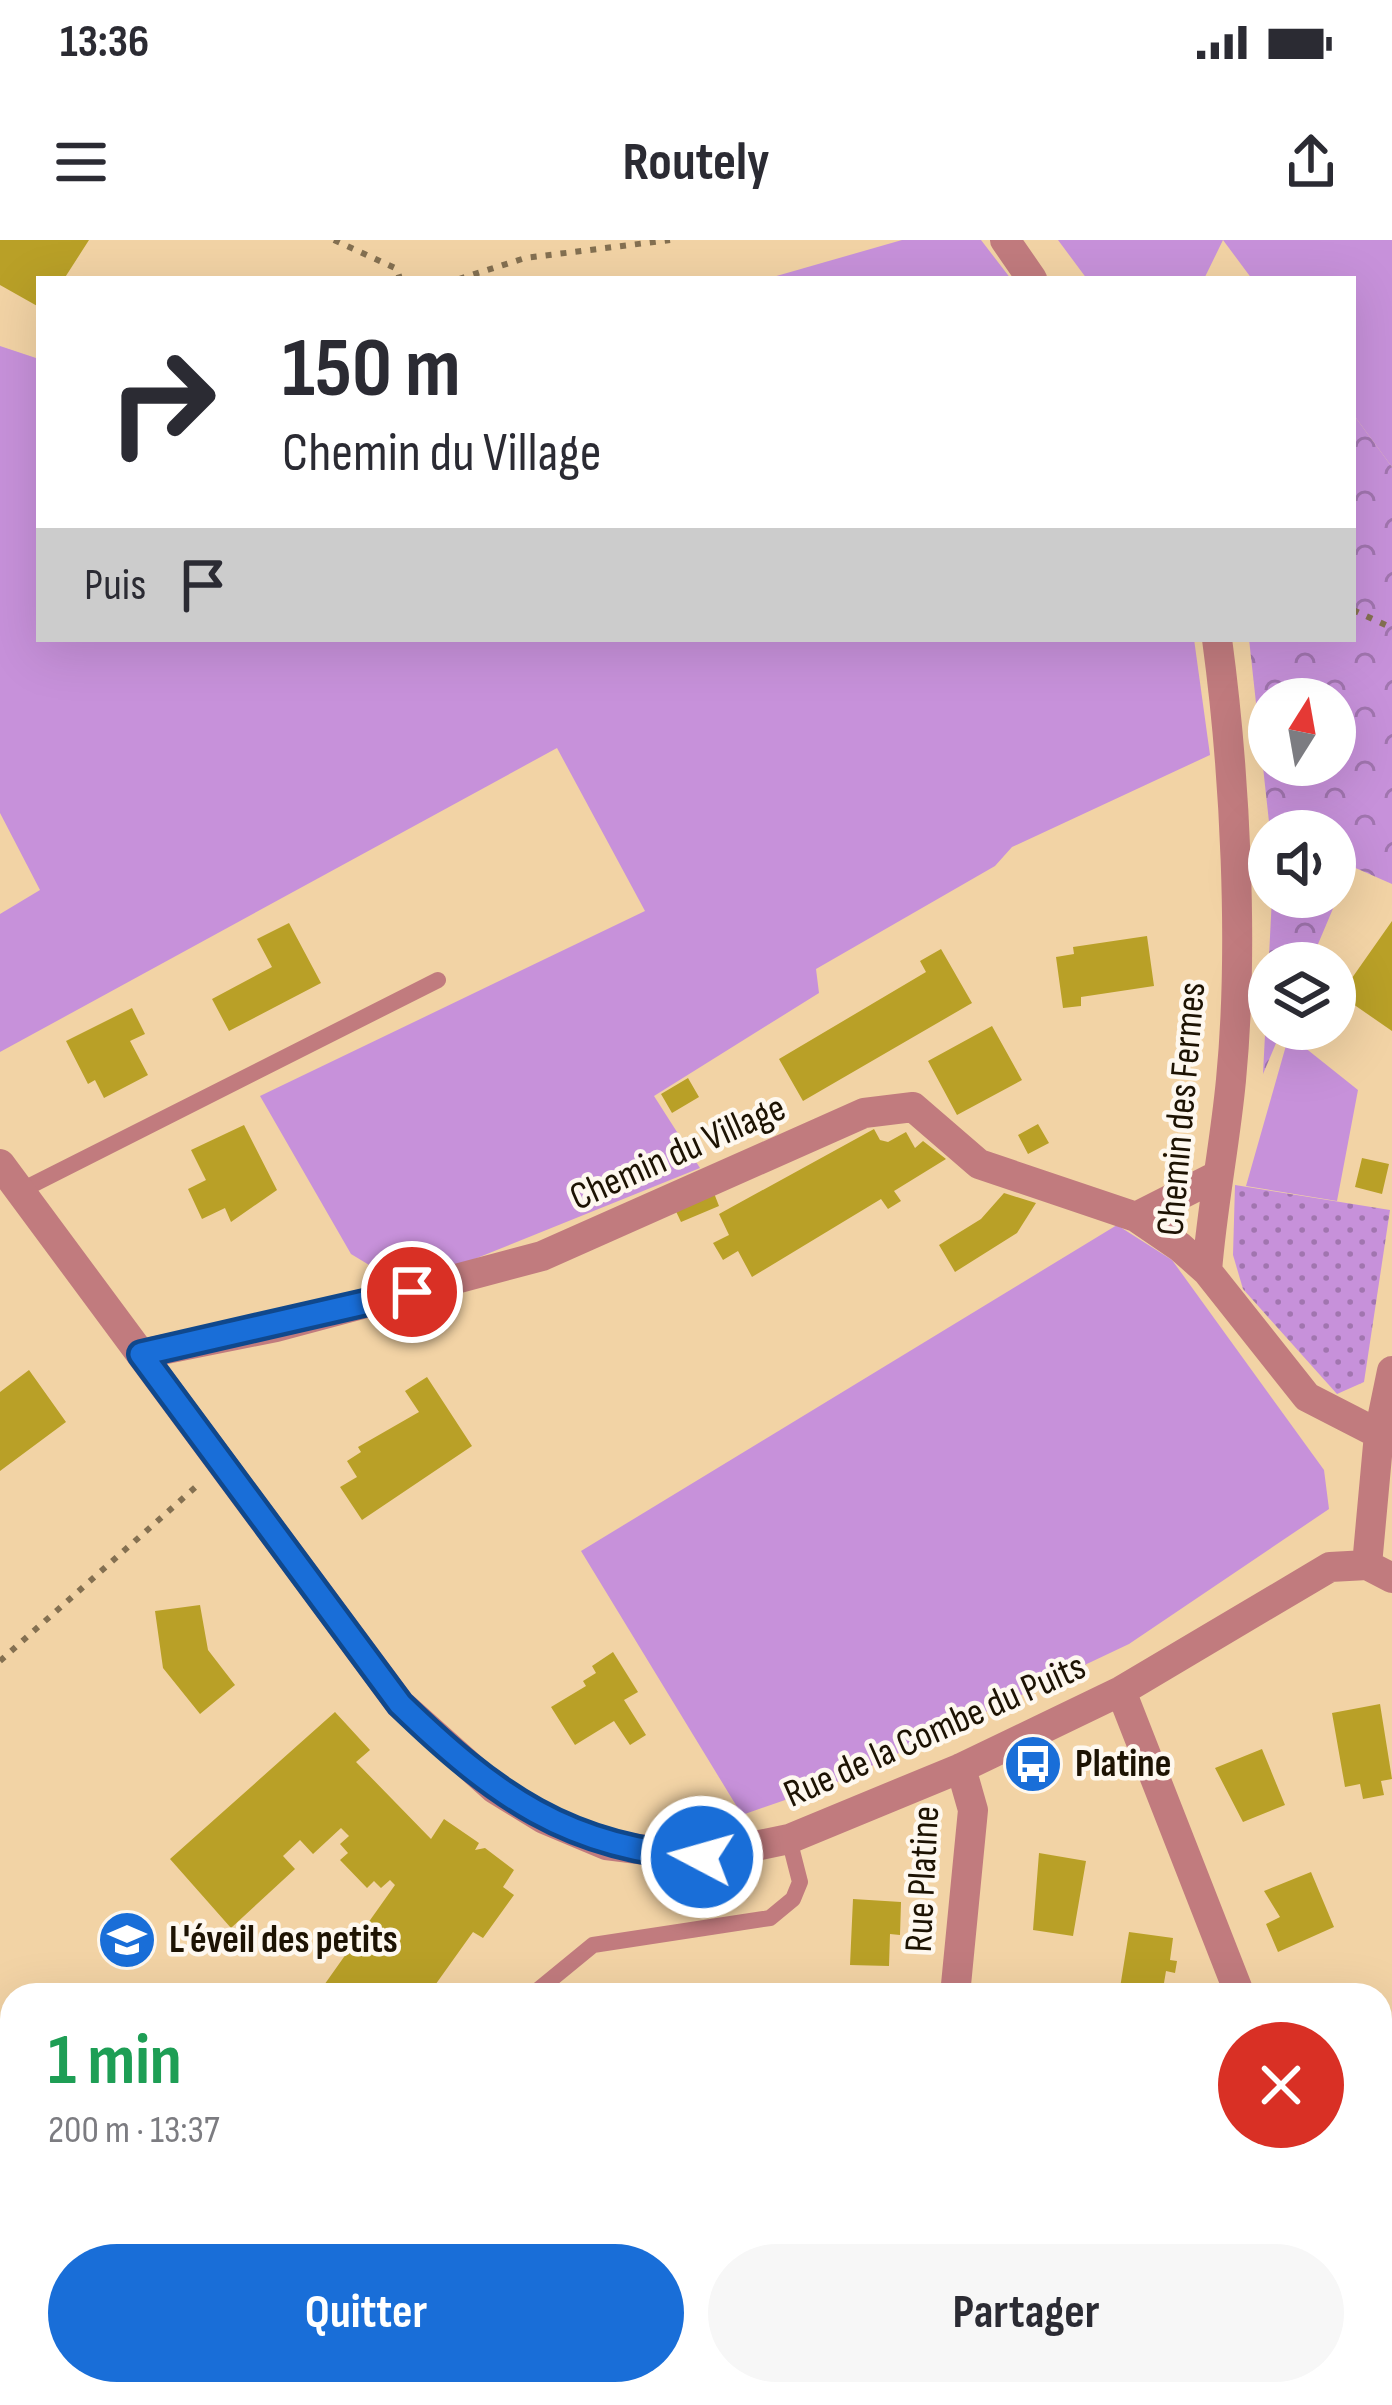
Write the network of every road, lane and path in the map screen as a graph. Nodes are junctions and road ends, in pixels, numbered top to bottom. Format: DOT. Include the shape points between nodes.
graph roads {
  1 [pos="334,240"];
  2 [pos="670,240"];
  3 [pos="1005,240"];
  4 [pos="399,276"];
  5 [pos="469,276"];
  6 [pos="1031,276"];
  7 [pos="1356,611"];
  8 [pos="1392,628"];
  9 [pos="1217,642"];
  10 [pos="438,980"];
  11 [pos="6,1176"];
  12 [pos="1214,1177"];
  13 [pos="1136,1217"];
  14 [pos="1207,1271"];
  15 [pos="141,1354"];
  16 [pos="1392,1371"];
  17 [pos="1379,1433"];
  18 [pos="222,1464"];
  19 [pos="1380,1571"];
  20 [pos="0,1660"];
  21 [pos="1121,1691"];
  22 [pos="961,1768"];
  23 [pos="789,1839"];
  24 [pos="547,1983"];
  25 [pos="956,1983"];
  26 [pos="1235,1983"];
  1 -- 4 [label="path"];
  2 -- 5 [label="path" via="525,258"];
  3 -- 6 [label="street"];
  7 -- 8 [label="path"];
  9 -- 12 [label="street, Chemin des Fermes" via="1229,728 1234,930 1232,1080"];
  10 -- 11 [label="lane"];
  11 -- 15 [label="street, Rue de la Combe du Puits"];
  12 -- 13 [label="street"];
  12 -- 14 [label="street, Chemin des Fermes"];
  13 -- 14 [label="street, Chemin du Village"];
  13 -- 15 [label="street, Chemin du Village" via="980,1164 913,1107 891,1106 542,1256"];
  14 -- 17 [label="street, Chemin des Fermes" via="1306,1397"];
  15 -- 18 [label="street, Rue de la Combe du Puits"];
  16 -- 17 [label="street"];
  17 -- 19 [label="street"];
  18 -- 20 [label="path"];
  18 -- 23 [label="street, Rue de la Combe du Puits" via="400,1704 495,1789 606,1845 663,1855 702,1857"];
  19 -- 21 [label="street, Rue de la Combe du Puits" via="1330,1567"];
  21 -- 22 [label="street, Rue de la Combe du Puits"];
  21 -- 26 [label="street"];
  22 -- 23 [label="street, Rue de la Combe du Puits"];
  22 -- 25 [label="street, Rue Platine" via="973,1810"];
  23 -- 24 [label="lane" via="800,1882 770,1918 593,1945"];
}
